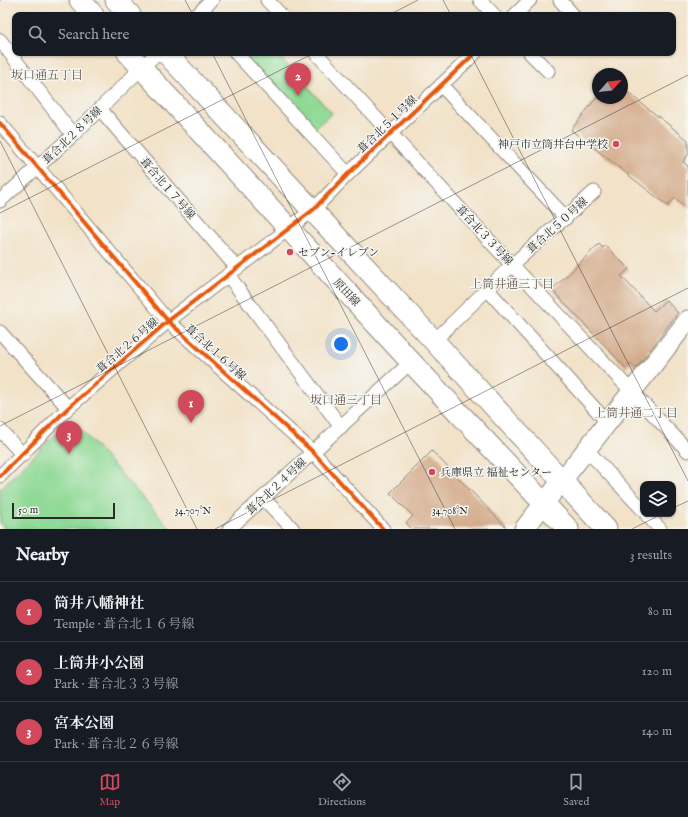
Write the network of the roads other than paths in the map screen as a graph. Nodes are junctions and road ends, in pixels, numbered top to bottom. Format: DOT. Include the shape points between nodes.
graph roads {
  1 [pos="80,0"];
  2 [pos="116,0"];
  3 [pos="212,0"];
  4 [pos="267,0"];
  5 [pos="480,0"];
  6 [pos="530,0"];
  7 [pos="560,0"];
  8 [pos="90,12"];
  9 [pos="127,12"];
  10 [pos="201,12"];
  11 [pos="278,12"];
  12 [pos="491,12"];
  13 [pos="518,12"];
  14 [pos="570,12"];
  15 [pos="0,40"];
  16 [pos="12,56"];
  17 [pos="12,56"];
  18 [pos="148,56"];
  19 [pos="169,56"];
  20 [pos="239,56"];
  21 [pos="319,56"];
  22 [pos="472,56"];
  23 [pos="536,56"];
  24 [pos="135,60"];
  25 [pos="548,71"];
  26 [pos="441,85"];
  27 [pos="100,109"];
  28 [pos="0,123"];
  29 [pos="390,134"];
  30 [pos="73,135"];
  31 [pos="37,168"];
  32 [pos="348,174"];
  33 [pos="594,192"];
  34 [pos="1,197"];
  35 [pos="313,210"];
  36 [pos="566,218"];
  37 [pos="289,228"];
  38 [pos="512,265"];
  39 [pos="232,271"];
  40 [pos="487,290"];
  41 [pos="688,320"];
  42 [pos="168,321"];
  43 [pos="0,332"];
  44 [pos="434,341"];
  45 [pos="411,362"];
  46 [pos="631,391"];
  47 [pos="68,408"];
  48 [pos="607,422"];
  49 [pos="340,427"];
  50 [pos="0,430"];
  51 [pos="586,449"];
  52 [pos="688,451"];
  53 [pos="313,452"];
  54 [pos="23,455"];
  55 [pos="0,476"];
  56 [pos="561,481"];
  57 [pos="263,498"];
  58 [pos="544,502"];
  59 [pos="640,507"];
  60 [pos="649,517"];
  61 [pos="229,529"];
  62 [pos="293,529"];
  63 [pos="383,529"];
  64 [pos="524,529"];
  65 [pos="568,529"];
  66 [pos="606,529"];
  67 [pos="660,529"];
  1 -- 8 [label="main road"];
  2 -- 9 [label="main road"];
  3 -- 10 [label="street"];
  4 -- 11 [label="street"];
  5 -- 12 [label="street"];
  6 -- 13 [label="street"];
  7 -- 14 [label="street"];
  15 -- 17 [label="street"];
  16 -- 30 [label="street"];
  18 -- 24 [label="street, 葺合北２８号線"];
  19 -- 35 [label="main road"];
  20 -- 32 [label="street"];
  21 -- 29 [label="street, 葺合北３３号線"];
  22 -- 26 [label="street, 葺合北５１号線"];
  23 -- 25 [label="street"];
  24 -- 27 [label="street, 葺合北２８号線"];
  24 -- 37 [label="main road, 原田線"];
  26 -- 29 [label="street, 葺合北５１号線"];
  26 -- 36 [label="street"];
  27 -- 30 [label="street, 葺合北２８号線"];
  27 -- 39 [label="street, 葺合北１７号線"];
  28 -- 31 [label="street, 葺合北１６号線"];
  29 -- 32 [label="street, 葺合北５１号線"];
  29 -- 38 [label="street, 葺合北３３号線"];
  30 -- 31 [label="street, 葺合北２８号線"];
  31 -- 34 [label="street, 葺合北２８号線"];
  31 -- 42 [label="street, 葺合北１６号線"];
  32 -- 35 [label="street, 葺合北５１号線"];
  33 -- 36 [label="street, 葺合北５０号線"];
  35 -- 37 [label="street, 葺合北２６号線"];
  35 -- 44 [label="main road"];
  36 -- 38 [label="street, 葺合北５０号線"];
  37 -- 39 [label="street, 葺合北２６号線"];
  37 -- 45 [label="main road, 原田線"];
  38 -- 40 [label="street, 葺合北５０号線"];
  38 -- 46 [label="street, 葺合北３３号線"];
  39 -- 42 [label="street, 葺合北２６号線"];
  39 -- 49 [label="street, 葺合北１７号線"];
  40 -- 44 [label="street, 葺合北５０号線"];
  40 -- 48 [label="street"];
  41 -- 46 [label="street"];
  42 -- 47 [label="street, 葺合北２６号線"];
  42 -- 53 [label="street, 葺合北１６号線"];
  43 -- 47 [label="street"];
  44 -- 56 [label="main road"];
  45 -- 49 [label="street, 葺合北２４号線"];
  45 -- 58 [label="main road, 原田線"];
  46 -- 48 [label="street"];
  46 -- 52 [label="street, 葺合北３３号線"];
  47 -- 54 [label="street, 葺合北２６号線"];
  48 -- 51 [label="street"];
  49 -- 53 [label="street, 葺合北２４号線"];
  50 -- 54 [label="street"];
  51 -- 56 [label="street"];
  51 -- 59 [label="street"];
  53 -- 57 [label="street, 葺合北２４号線"];
  53 -- 63 [label="street, 葺合北１６号線"];
  54 -- 55 [label="street, 葺合北２６号線"];
  56 -- 58 [label="street"];
  56 -- 66 [label="main road"];
  57 -- 61 [label="street, 葺合北２４号線"];
  57 -- 62 [label="street"];
  58 -- 64 [label="street"];
  58 -- 65 [label="main road, 原田線"];
  60 -- 67 [label="street"];
}
